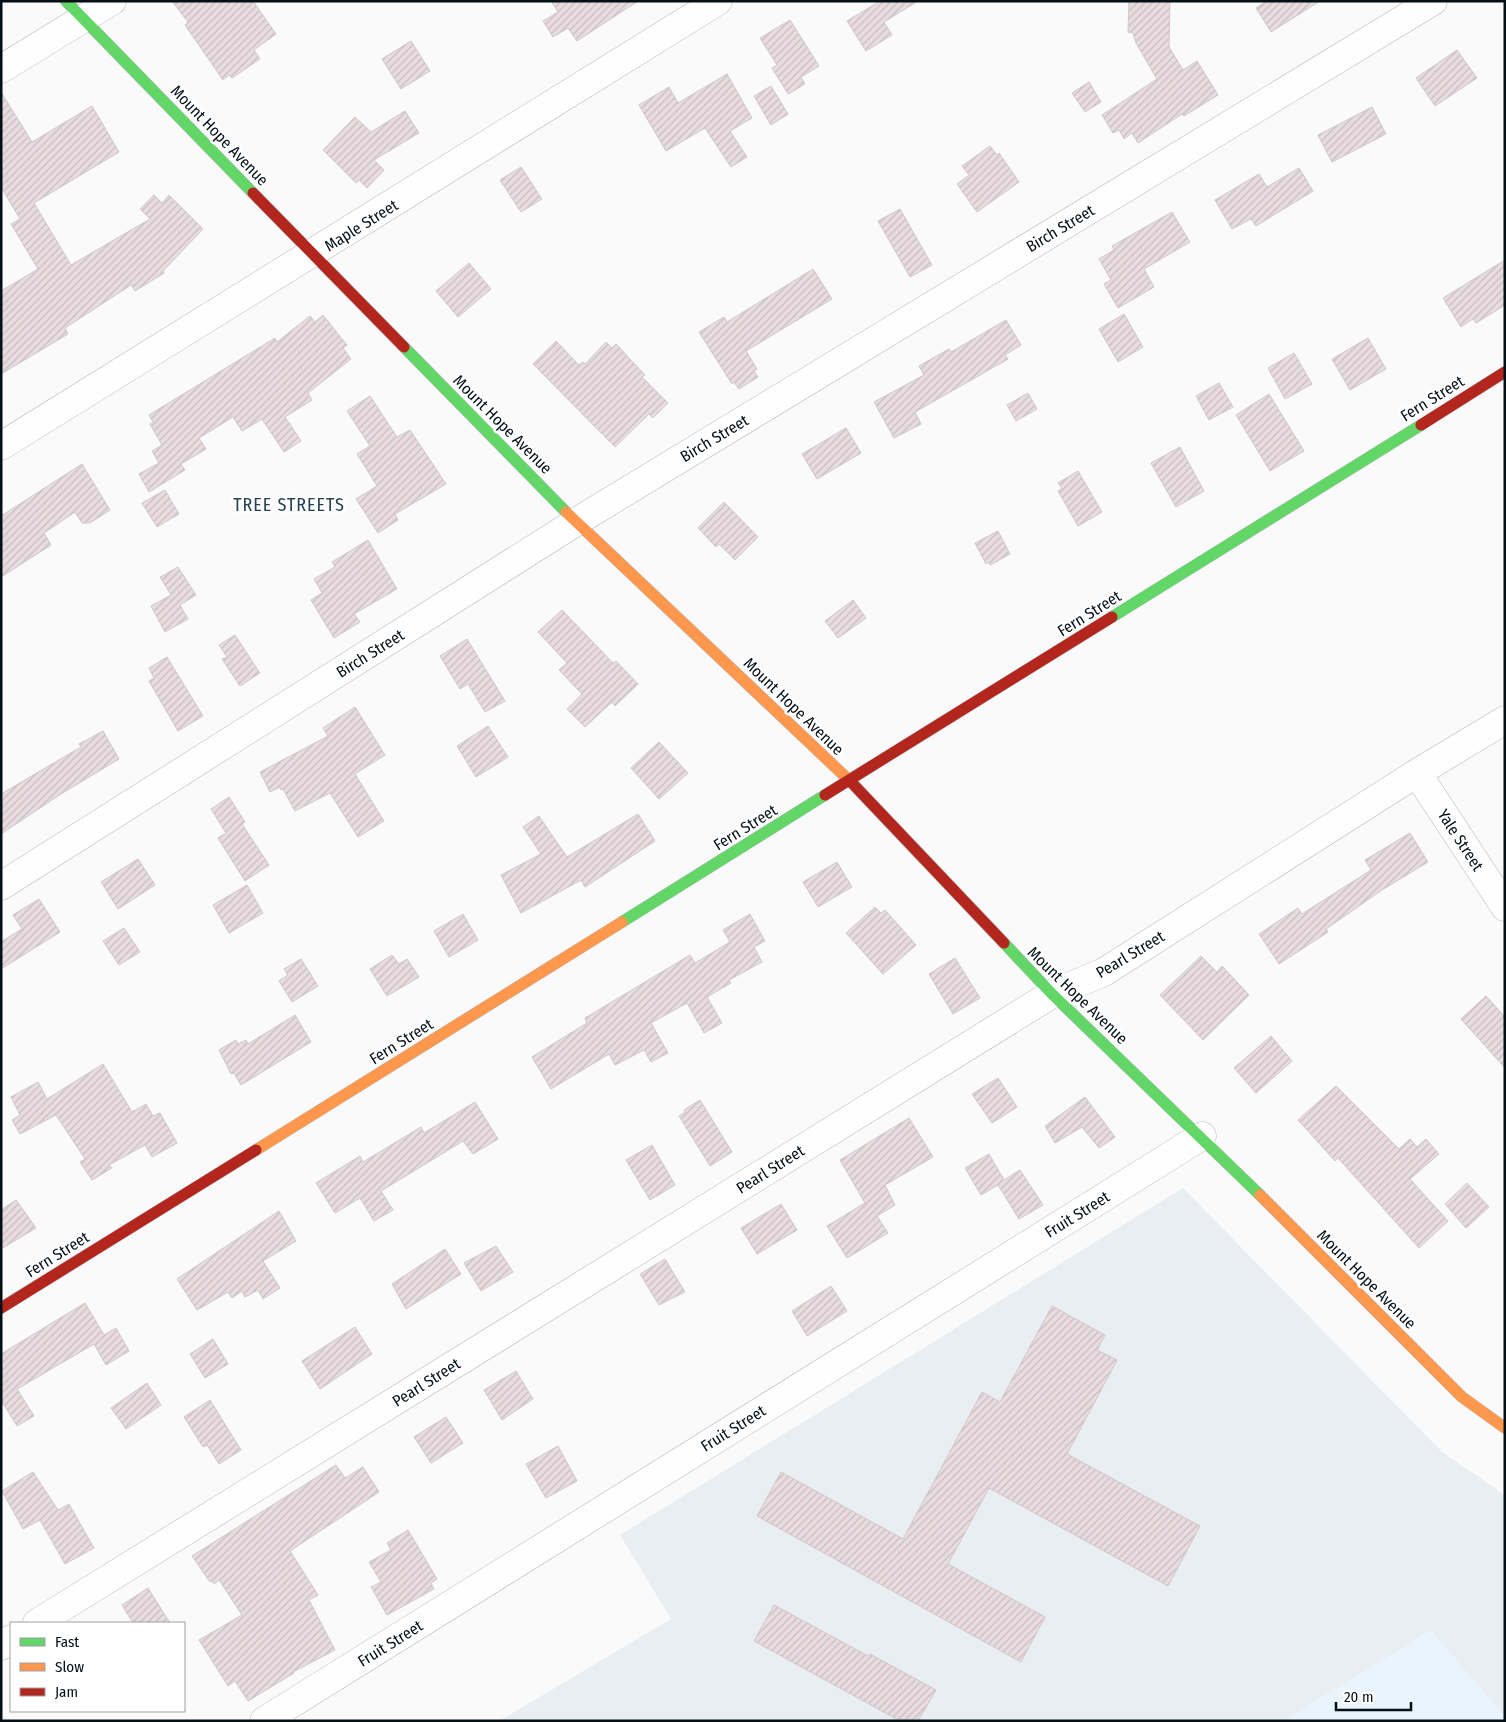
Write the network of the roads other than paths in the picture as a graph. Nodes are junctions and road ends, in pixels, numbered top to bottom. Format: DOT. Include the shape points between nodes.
graph roads {
  1 [pos="112,1"];
  2 [pos="718,1"];
  3 [pos="1433,1"];
  4 [pos="75,10"];
  5 [pos="1,69"];
  6 [pos="313,254"];
  7 [pos="1505,372"];
  8 [pos="1,446"];
  9 [pos="576,522"];
  10 [pos="1505,720"];
  11 [pos="1417,773"];
  12 [pos="850,782"];
  13 [pos="1,886"];
  14 [pos="1505,907"];
  15 [pos="1052,994"];
  16 [pos="1202,1136"];
  17 [pos="1,1308"];
  18 [pos="1505,1428"];
  19 [pos="39,1622"];
  20 [pos="264,1721"];
  1 -- 4 [label="street"];
  2 -- 6 [label="street, Maple Street"];
  3 -- 9 [label="street, Birch Street"];
  4 -- 5 [label="street"];
  4 -- 6 [label="street, Mount Hope Avenue"];
  6 -- 8 [label="street, Maple Street"];
  6 -- 9 [label="street, Mount Hope Avenue"];
  7 -- 12 [label="street, Fern Street"];
  9 -- 12 [label="street, Mount Hope Avenue"];
  9 -- 13 [label="street, Birch Street"];
  10 -- 11 [label="street, Pearl Street"];
  11 -- 14 [label="street, Yale Street"];
  11 -- 15 [label="street, Pearl Street" via="1104,972"];
  12 -- 15 [label="street, Mount Hope Avenue"];
  12 -- 17 [label="street, Fern Street"];
  15 -- 16 [label="street, Mount Hope Avenue"];
  15 -- 19 [label="street, Pearl Street"];
  16 -- 18 [label="street, Mount Hope Avenue" via="1462,1397"];
  16 -- 20 [label="street, Fruit Street"];
}
